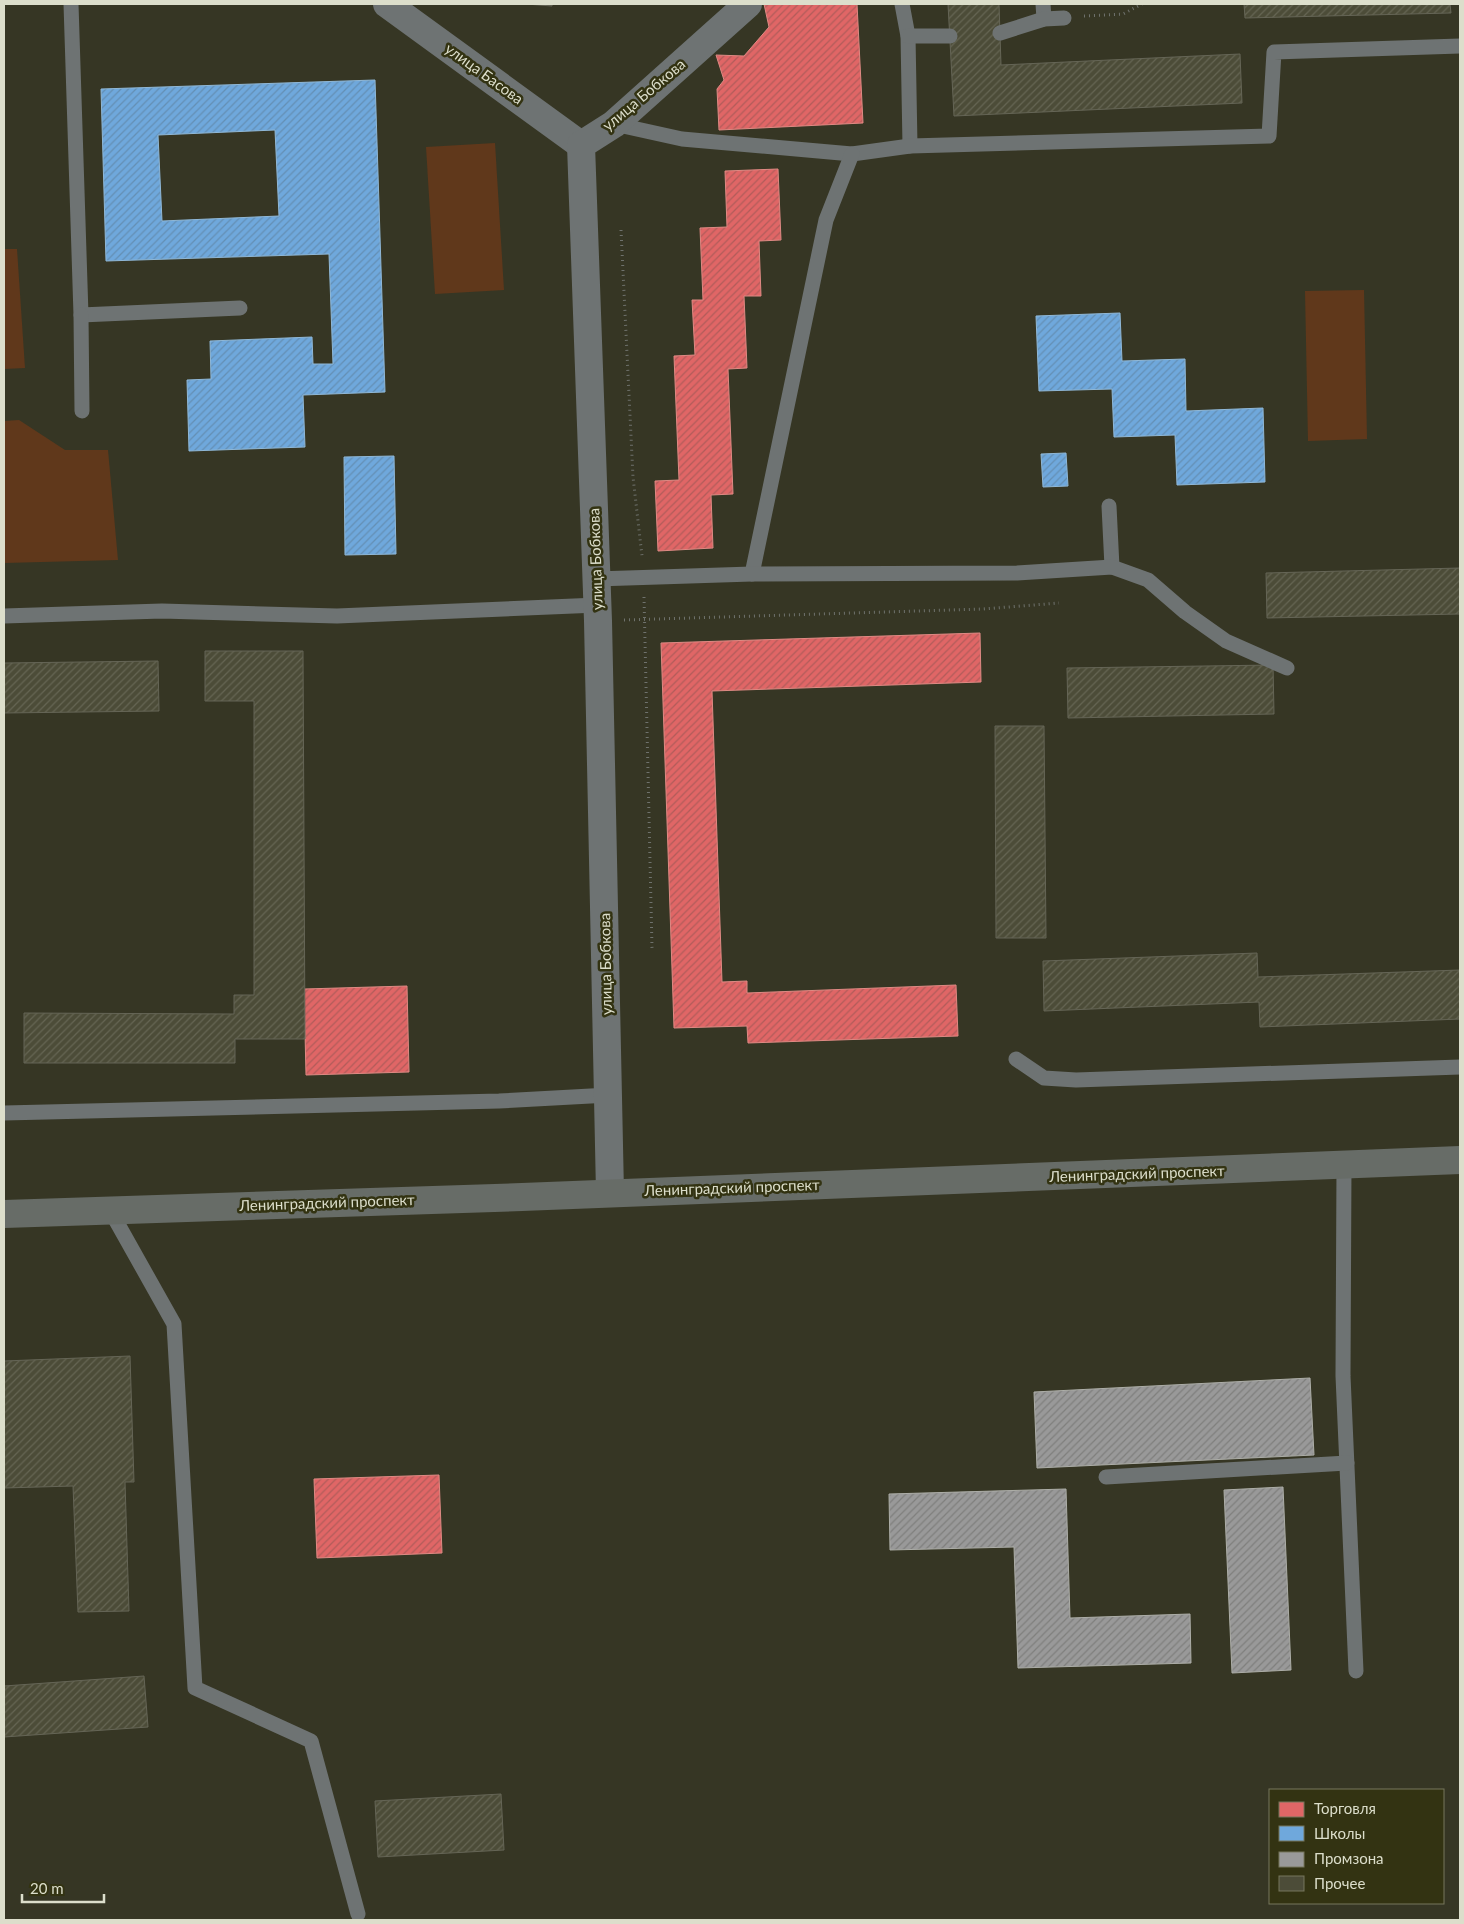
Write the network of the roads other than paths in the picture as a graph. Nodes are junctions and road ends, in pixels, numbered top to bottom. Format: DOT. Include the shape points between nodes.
graph roads {
  1 [pos="71,4"];
  2 [pos="388,4"];
  3 [pos="748,4"];
  4 [pos="902,4"];
  5 [pos="1043,4"];
  6 [pos="1064,18"];
  7 [pos="1044,19"];
  8 [pos="1000,33"];
  9 [pos="908,36"];
  10 [pos="950,36"];
  11 [pos="1460,46"];
  12 [pos="614,124"];
  13 [pos="581,145"];
  14 [pos="910,146"];
  15 [pos="852,154"];
  16 [pos="240,308"];
  17 [pos="81,315"];
  18 [pos="82,411"];
  19 [pos="1109,506"];
  20 [pos="1112,567"];
  21 [pos="752,574"];
  22 [pos="597,602"];
  23 [pos="4,616"];
  24 [pos="1287,668"];
  25 [pos="1016,1059"];
  26 [pos="1460,1067"];
  27 [pos="609,1095"];
  28 [pos="4,1113"];
  29 [pos="1460,1160"];
  30 [pos="1344,1166"];
  31 [pos="610,1193"];
  32 [pos="110,1210"];
  33 [pos="4,1214"];
  34 [pos="1347,1463"];
  35 [pos="1106,1477"];
  36 [pos="1356,1671"];
  37 [pos="358,1914"];
  1 -- 17 [label="lane"];
  2 -- 13 [label="street, улица Басова"];
  3 -- 12 [label="street, улица Бобкова"];
  4 -- 9 [label="lane"];
  5 -- 7 [label="lane"];
  6 -- 7 [label="lane"];
  7 -- 8 [label="lane"];
  9 -- 10 [label="lane"];
  9 -- 14 [label="lane"];
  11 -- 14 [label="lane" via="1274,52 1270,136"];
  12 -- 13 [label="street, улица Бобкова"];
  12 -- 15 [label="lane" via="682,139"];
  13 -- 22 [label="street, улица Бобкова"];
  14 -- 15 [label="lane"];
  15 -- 21 [label="lane" via="826,220"];
  16 -- 17 [label="lane"];
  17 -- 18 [label="lane"];
  19 -- 20 [label="lane"];
  20 -- 21 [label="lane" via="1017,573"];
  20 -- 24 [label="lane" via="1148,580 1226,641"];
  21 -- 22 [label="lane"];
  22 -- 23 [label="lane" via="337,616 162,611"];
  22 -- 27 [label="street, улица Бобкова"];
  25 -- 26 [label="lane" via="1044,1078 1076,1080"];
  27 -- 28 [label="lane"];
  27 -- 31 [label="street, улица Бобкова"];
  29 -- 30 [label="street, Ленинградский проспект"];
  30 -- 31 [label="street, Ленинградский проспект"];
  30 -- 34 [label="lane"];
  31 -- 32 [label="street, Ленинградский проспект"];
  32 -- 33 [label="street, Ленинградский проспект"];
  32 -- 37 [label="lane" via="174,1324 195,1688 311,1741"];
  34 -- 35 [label="lane"];
  34 -- 36 [label="lane"];
}
